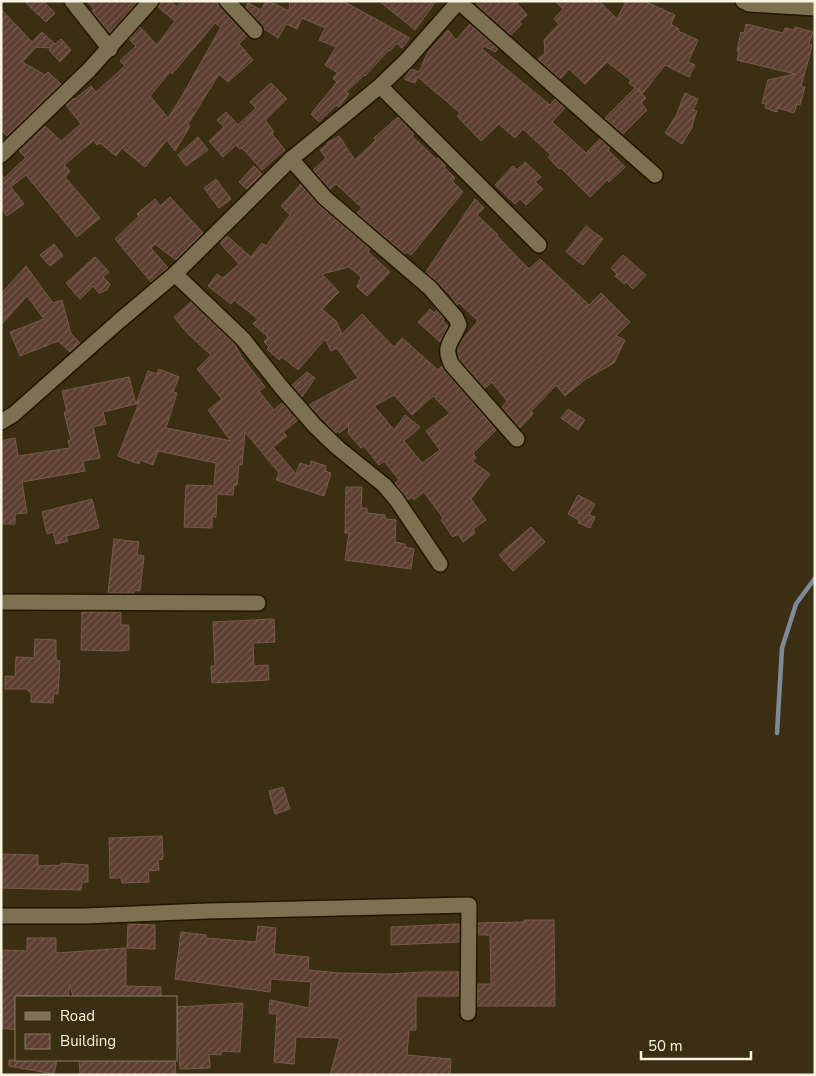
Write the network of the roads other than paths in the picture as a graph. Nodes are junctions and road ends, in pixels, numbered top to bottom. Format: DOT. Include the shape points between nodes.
graph roads {
  1 [pos="72,1"];
  2 [pos="151,1"];
  3 [pos="227,1"];
  4 [pos="459,1"];
  5 [pos="743,1"];
  6 [pos="815,8"];
  7 [pos="255,30"];
  8 [pos="110,49"];
  9 [pos="380,86"];
  10 [pos="1,155"];
  11 [pos="291,159"];
  12 [pos="655,175"];
  13 [pos="539,245"];
  14 [pos="175,274"];
  15 [pos="1,422"];
  16 [pos="517,438"];
  17 [pos="440,564"];
  18 [pos="1,602"];
  19 [pos="258,603"];
  20 [pos="1,916"];
  21 [pos="468,1013"];
  1 -- 8 [label="street"];
  2 -- 8 [label="street"];
  3 -- 7 [label="street"];
  4 -- 9 [label="street"];
  4 -- 12 [label="street"];
  5 -- 6 [label="street"];
  8 -- 10 [label="street"];
  9 -- 11 [label="street"];
  9 -- 13 [label="street"];
  11 -- 14 [label="street"];
  11 -- 16 [label="street" via="325,198 430,288 456,318 459,325 447,347 448,358"];
  14 -- 15 [label="street"];
  14 -- 17 [label="street" via="243,339 314,425 384,485"];
  18 -- 19 [label="street"];
  20 -- 21 [label="street" via="469,905"];
}
